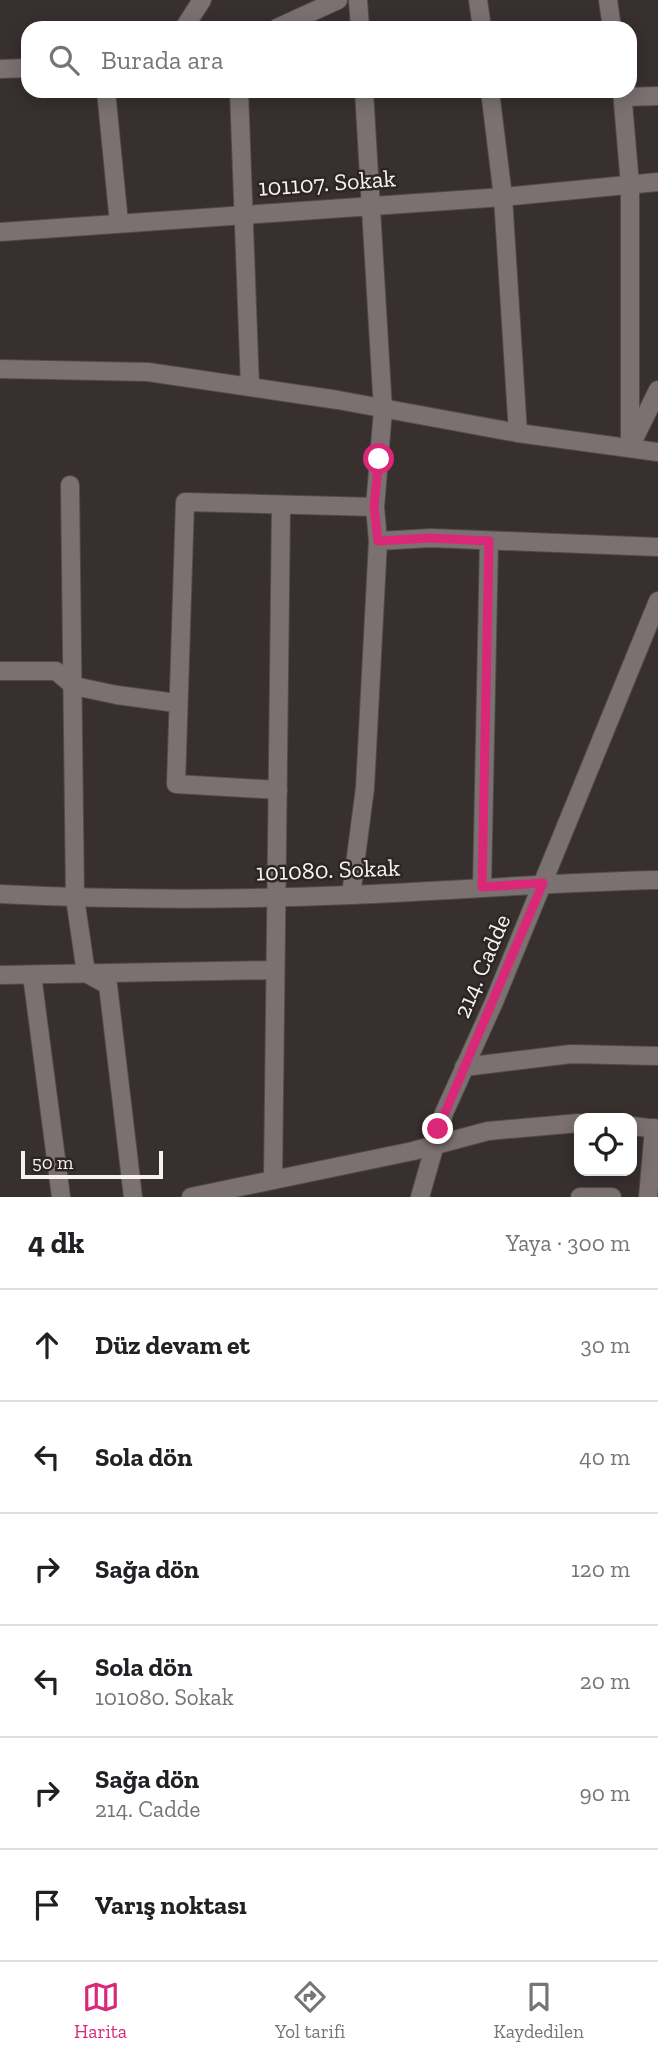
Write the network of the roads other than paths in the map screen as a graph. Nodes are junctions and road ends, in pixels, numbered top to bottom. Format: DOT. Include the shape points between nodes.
graph roads {
  1 [pos="202,0"];
  2 [pos="338,0"];
  3 [pos="358,0"];
  4 [pos="478,0"];
  5 [pos="608,0"];
  6 [pos="188,21"];
  7 [pos="292,21"];
  8 [pos="360,21"];
  9 [pos="481,21"];
  10 [pos="611,21"];
  11 [pos="21,68"];
  12 [pos="0,69"];
  13 [pos="637,95"];
  14 [pos="658,96"];
  15 [pos="107,98"];
  16 [pos="239,98"];
  17 [pos="364,98"];
  18 [pos="491,98"];
  19 [pos="623,98"];
  20 [pos="658,182"];
  21 [pos="630,185"];
  22 [pos="503,197"];
  23 [pos="372,203"];
  24 [pos="245,213"];
  25 [pos="119,223"];
  26 [pos="0,232"];
  27 [pos="0,369"];
  28 [pos="250,387"];
  29 [pos="658,390"];
  30 [pos="383,410"];
  31 [pos="518,433"];
  32 [pos="630,446"];
  33 [pos="658,453"];
  34 [pos="70,485"];
  35 [pos="281,507"];
  36 [pos="374,507"];
  37 [pos="378,541"];
  38 [pos="489,541"];
  39 [pos="658,547"];
  40 [pos="658,601"];
  41 [pos="0,671"];
  42 [pos="74,685"];
  43 [pos="177,703"];
  44 [pos="278,790"];
  45 [pos="658,880"];
  46 [pos="543,883"];
  47 [pos="482,887"];
  48 [pos="0,894"];
  49 [pos="351,895"];
  50 [pos="277,897"];
  51 [pos="75,898"];
  52 [pos="275,970"];
  53 [pos="86,973"];
  54 [pos="0,975"];
  55 [pos="32,975"];
  56 [pos="658,1056"];
  57 [pos="464,1066"];
  58 [pos="574,1123"];
  59 [pos="637,1126"];
  60 [pos="656,1128"];
  61 [pos="433,1145"];
  62 [pos="273,1180"];
  63 [pos="61,1197"];
  64 [pos="134,1197"];
  65 [pos="191,1197"];
  66 [pos="420,1197"];
  67 [pos="580,1197"];
  68 [pos="612,1197"];
  69 [pos="648,1197"];
  1 -- 6 [label="street"];
  2 -- 7 [label="street"];
  3 -- 8 [label="street"];
  4 -- 9 [label="street"];
  5 -- 10 [label="street"];
  11 -- 12 [label="street"];
  13 -- 14 [label="street"];
  15 -- 25 [label="street"];
  16 -- 24 [label="street"];
  17 -- 23 [label="street"];
  18 -- 22 [label="street"];
  19 -- 21 [label="street"];
  20 -- 21 [label="street, 101107. Sokak"];
  21 -- 22 [label="street, 101107. Sokak"];
  21 -- 32 [label="street"];
  22 -- 23 [label="street, 101107. Sokak"];
  22 -- 31 [label="street"];
  23 -- 24 [label="street, 101107. Sokak"];
  23 -- 30 [label="street"];
  24 -- 25 [label="street, 101107. Sokak"];
  24 -- 28 [label="street"];
  25 -- 26 [label="street, 101107. Sokak"];
  27 -- 28 [label="street" via="148,372"];
  28 -- 30 [label="street"];
  29 -- 32 [label="street"];
  30 -- 31 [label="street"];
  30 -- 36 [label="street"];
  31 -- 32 [label="street"];
  32 -- 33 [label="street"];
  34 -- 42 [label="street"];
  35 -- 36 [label="street"];
  35 -- 43 [label="street" via="185,502"];
  35 -- 44 [label="street"];
  36 -- 37 [label="street"];
  37 -- 38 [label="street"];
  37 -- 49 [label="street" via="365,788"];
  38 -- 39 [label="street"];
  38 -- 47 [label="street"];
  40 -- 46 [label="street, 214. Cadde"];
  41 -- 42 [label="street" via="56,671"];
  42 -- 43 [label="street"];
  42 -- 51 [label="street"];
  43 -- 44 [label="street" via="176,784"];
  44 -- 50 [label="street"];
  45 -- 46 [label="street, 101080. Sokak"];
  46 -- 47 [label="street, 101080. Sokak"];
  46 -- 57 [label="street, 214. Cadde"];
  47 -- 49 [label="street, 101080. Sokak"];
  48 -- 51 [label="street, 101080. Sokak"];
  49 -- 50 [label="street, 101080. Sokak"];
  50 -- 51 [label="street, 101080. Sokak"];
  50 -- 52 [label="street"];
  51 -- 53 [label="street"];
  52 -- 53 [label="street"];
  52 -- 62 [label="street"];
  53 -- 55 [label="street"];
  53 -- 64 [label="street" via="108,985"];
  54 -- 55 [label="street"];
  55 -- 63 [label="street"];
  56 -- 57 [label="street" via="571,1054"];
  57 -- 61 [label="street, 214. Cadde"];
  58 -- 61 [label="street" via="488,1131"];
  59 -- 60 [label="street"];
  60 -- 69 [label="street"];
  61 -- 62 [label="street"];
  61 -- 66 [label="street, 214. Cadde"];
  62 -- 65 [label="street"];
  67 -- 68 [label="street"];
}
